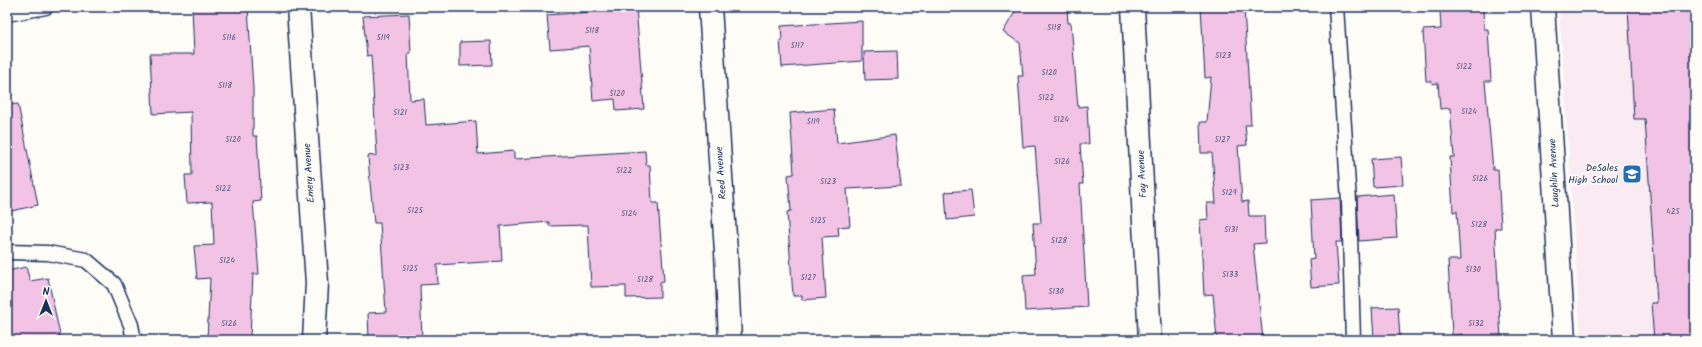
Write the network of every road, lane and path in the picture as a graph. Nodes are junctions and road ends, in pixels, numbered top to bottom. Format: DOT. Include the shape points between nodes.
graph roads {
  1 [pos="46,7"];
  2 [pos="298,7"];
  3 [pos="710,7"];
  4 [pos="1133,7"];
  5 [pos="1336,7"];
  6 [pos="1543,7"];
  7 [pos="7,14"];
  8 [pos="7,252"];
  9 [pos="134,340"];
  10 [pos="314,340"];
  11 [pos="730,340"];
  12 [pos="1150,340"];
  13 [pos="1353,340"];
  14 [pos="1564,340"];
  1 -- 7 [label="lane"];
  2 -- 10 [label="street, Emery Avenue" via="317,283"];
  3 -- 11 [label="street, Reed Avenue"];
  4 -- 12 [label="street, Fay Avenue"];
  5 -- 13 [label="lane" via="1349,201"];
  6 -- 14 [label="street, Laughlin Avenue"];
  8 -- 9 [label="lane" via="48,253 86,260 114,284"];
}
